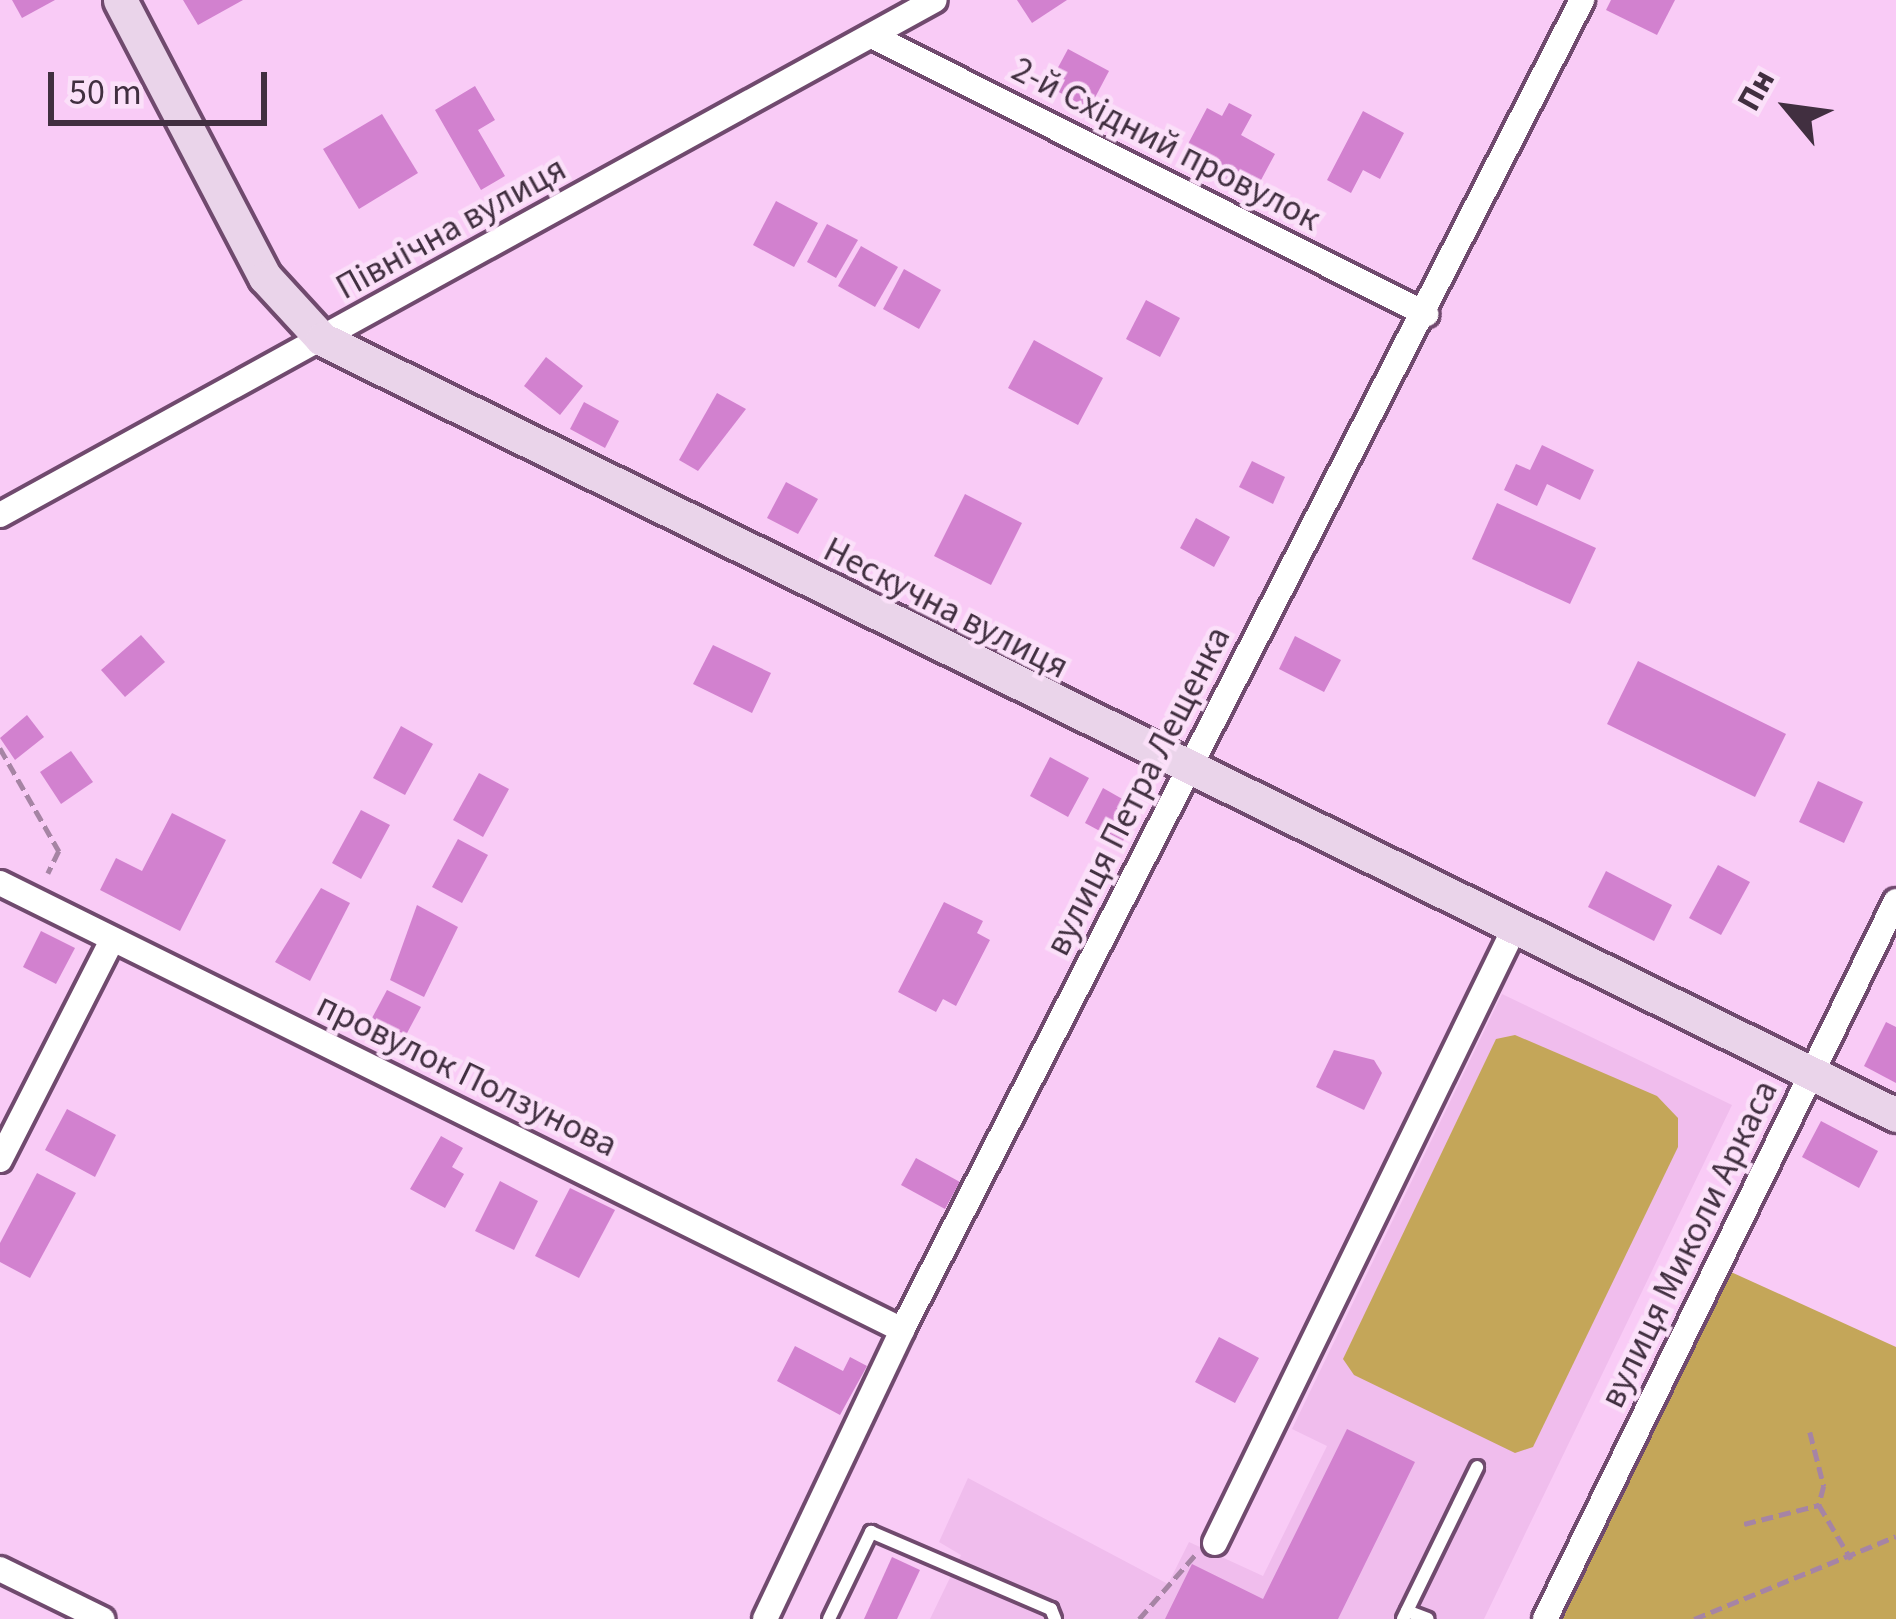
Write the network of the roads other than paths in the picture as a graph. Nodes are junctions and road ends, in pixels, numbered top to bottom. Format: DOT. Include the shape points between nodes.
graph roads {
  1 [pos="120,0"];
  2 [pos="935,0"];
  3 [pos="1582,0"];
  4 [pos="874,38"];
  5 [pos="1426,314"];
  6 [pos="322,339"];
  7 [pos="0,515"];
  8 [pos="1187,772"];
  9 [pos="0,883"];
  10 [pos="1896,901"];
  11 [pos="1514,928"];
  12 [pos="112,940"];
  13 [pos="1813,1074"];
  14 [pos="1896,1114"];
  15 [pos="0,1160"];
  16 [pos="902,1330"];
  17 [pos="1477,1467"];
  18 [pos="1215,1543"];
  19 [pos="0,1569"];
  20 [pos="1405,1615"];
  21 [pos="102,1619"];
  22 [pos="766,1619"];
  23 [pos="829,1619"];
  24 [pos="1054,1619"];
  25 [pos="1428,1619"];
  26 [pos="1545,1619"];
  1 -- 6 [label="street, Нескучна вулиця" via="265,278"];
  2 -- 4 [label="street, Північна вулиця"];
  3 -- 5 [label="street, вулиця Петра Лещенка"];
  4 -- 5 [label="street, 2-й Східний провулок"];
  4 -- 6 [label="street, Північна вулиця"];
  5 -- 8 [label="street, вулиця Петра Лещенка"];
  6 -- 7 [label="street, Північна вулиця"];
  6 -- 8 [label="street, Нескучна вулиця"];
  8 -- 11 [label="street, Нескучна вулиця"];
  8 -- 16 [label="street, вулиця Петра Лещенка"];
  9 -- 12 [label="street, провулок Ползунова"];
  10 -- 13 [label="street, вулиця Миколи Аркаса"];
  11 -- 13 [label="street, Нескучна вулиця"];
  11 -- 18 [label="street"];
  12 -- 15 [label="street"];
  12 -- 16 [label="street, провулок Ползунова"];
  13 -- 14 [label="street, Нескучна вулиця"];
  13 -- 26 [label="street, вулиця Миколи Аркаса"];
  16 -- 22 [label="street, вулиця Петра Лещенка"];
  17 -- 20 [label="lane"];
  19 -- 21 [label="street"];
  20 -- 25 [label="lane"];
  23 -- 24 [label="lane" via="871,1532 1051,1609"];
}
